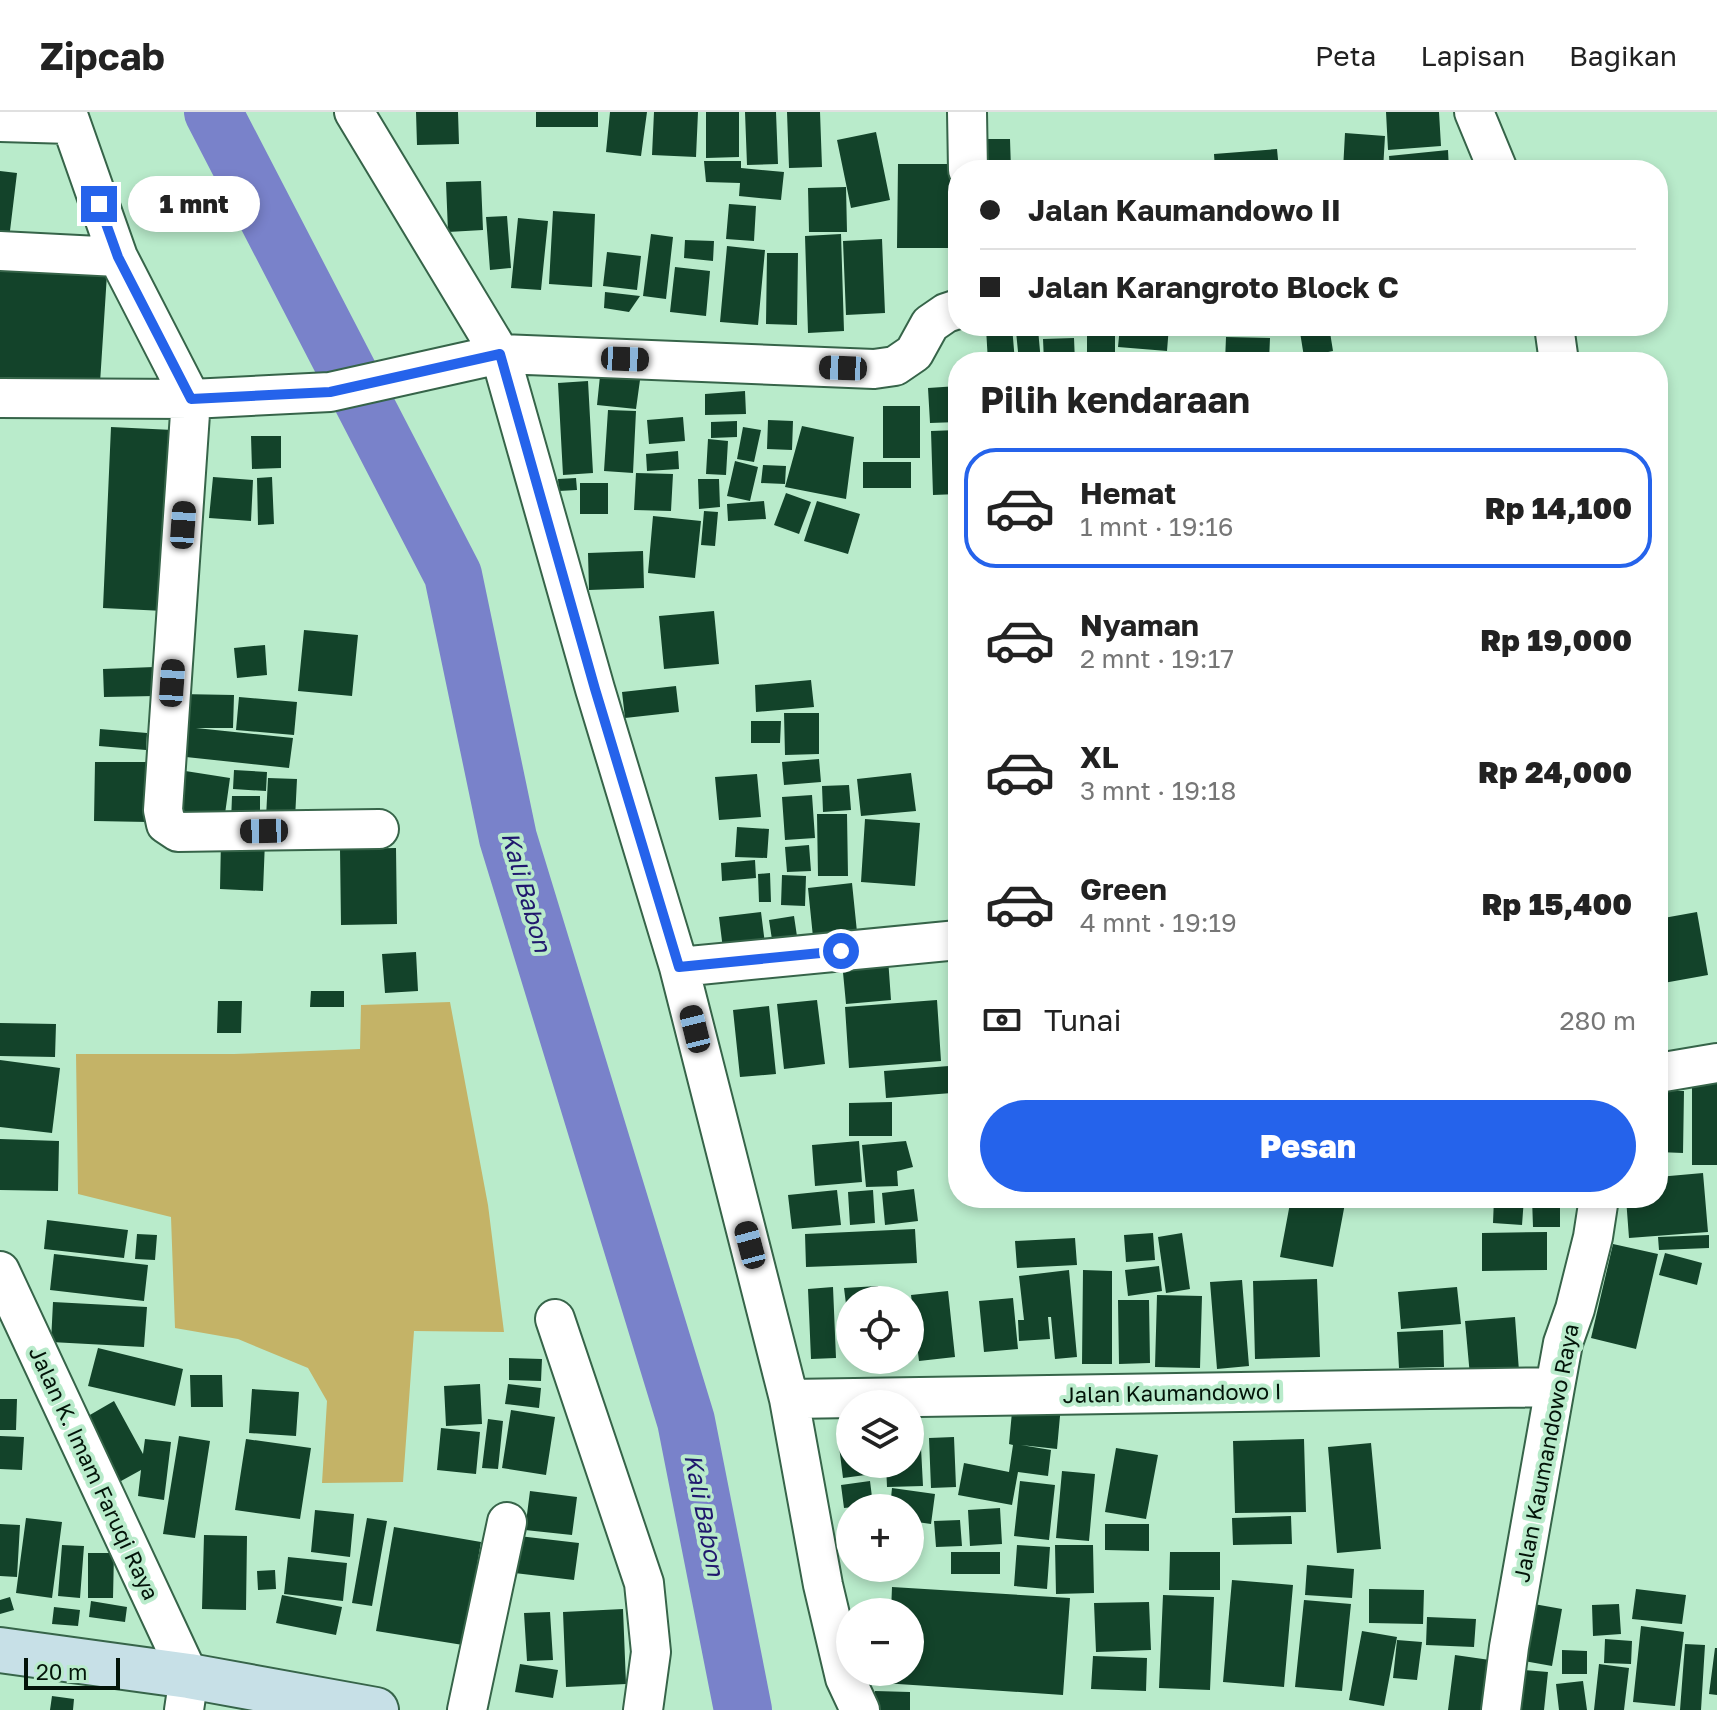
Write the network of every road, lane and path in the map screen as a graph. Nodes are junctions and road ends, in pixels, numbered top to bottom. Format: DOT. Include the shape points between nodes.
graph roads {
  1 [pos="354,112"];
  2 [pos="967,112"];
  3 [pos="1474,112"];
  4 [pos="69,118"];
  5 [pos="0,122"];
  6 [pos="968,160"];
  7 [pos="1494,160"];
  8 [pos="0,251"];
  9 [pos="118,257"];
  10 [pos="948,312"];
  11 [pos="487,357"];
  12 [pos="0,398"];
  13 [pos="191,399"];
  14 [pos="379,829"];
  15 [pos="948,941"];
  16 [pos="679,967"];
  17 [pos="1717,1063"];
  18 [pos="1668,1071"];
  19 [pos="1597,1208"];
  20 [pos="0,1271"];
  21 [pos="555,1319"];
  22 [pos="1555,1387"];
  23 [pos="789,1399"];
  24 [pos="507,1522"];
  25 [pos="0,1650"];
  26 [pos="186,1693"];
  27 [pos="376,1710"];
  28 [pos="467,1710"];
  29 [pos="643,1710"];
  30 [pos="860,1710"];
  31 [pos="1501,1710"];
  1 -- 11 [label="street"];
  2 -- 6 [label="street"];
  3 -- 7 [label="street"];
  4 -- 5 [label="street"];
  4 -- 9 [label="street"];
  8 -- 9 [label="street"];
  9 -- 13 [label="street"];
  10 -- 11 [label="street" via="930,324 914,353 895,366 874,369"];
  11 -- 13 [label="street" via="330,392"];
  11 -- 16 [label="street"];
  12 -- 13 [label="street"];
  13 -- 14 [label="street" via="166,824 178,832"];
  15 -- 16 [label="street"];
  16 -- 23 [label="street"];
  17 -- 18 [label="street"];
  19 -- 22 [label="street, Jalan Kaumandowo Raya"];
  20 -- 26 [label="street, Jalan K. Imam Faruqi Raya"];
  21 -- 29 [label="street" via="644,1583 651,1652"];
  22 -- 23 [label="street, Jalan Kaumandowo I"];
  22 -- 31 [label="street, Jalan Kaumandowo Raya"];
  23 -- 30 [label="street" via="823,1585 845,1678"];
  24 -- 28 [label="street"];
  25 -- 26 [label="street"];
  26 -- 27 [label="street"];
}
